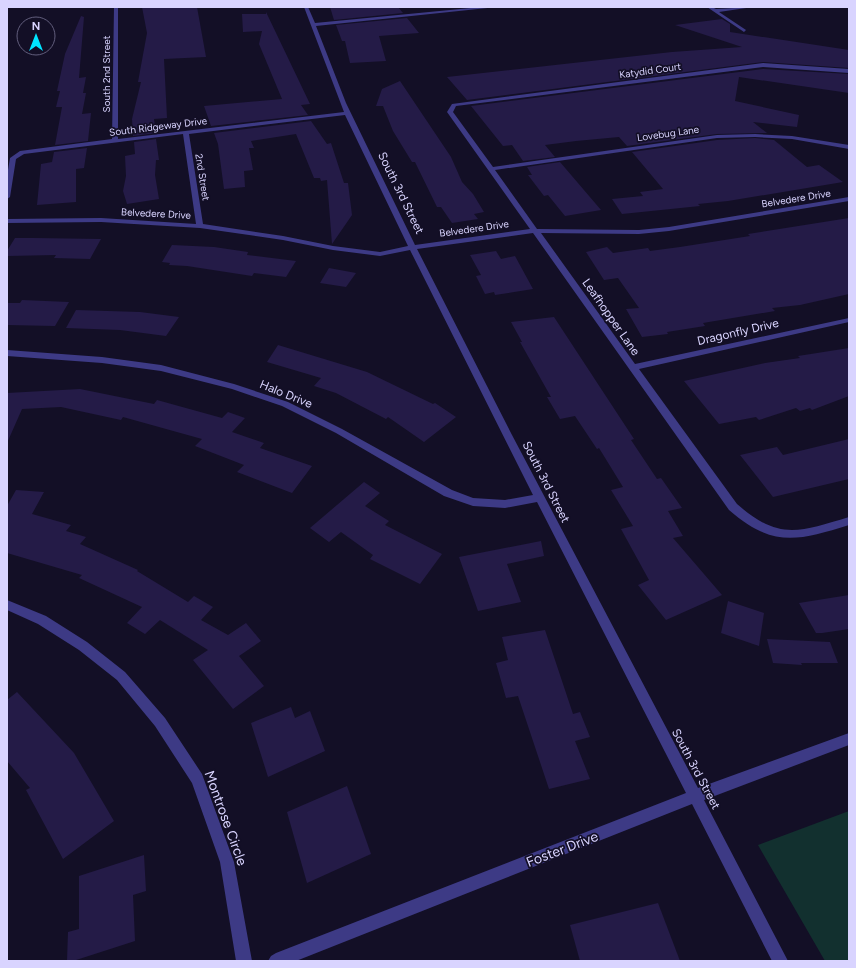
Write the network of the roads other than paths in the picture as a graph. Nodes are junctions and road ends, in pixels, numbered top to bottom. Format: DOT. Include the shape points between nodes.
graph roads {
  1 [pos="116,7"];
  2 [pos="306,7"];
  3 [pos="422,7"];
  4 [pos="495,7"];
  5 [pos="709,7"];
  6 [pos="751,7"];
  7 [pos="714,11"];
  8 [pos="428,14"];
  9 [pos="314,25"];
  10 [pos="744,31"];
  11 [pos="849,71"];
  12 [pos="454,105"];
  13 [pos="347,113"];
  14 [pos="186,132"];
  15 [pos="115,141"];
  16 [pos="849,147"];
  17 [pos="491,169"];
  18 [pos="7,197"];
  19 [pos="849,199"];
  20 [pos="7,221"];
  21 [pos="200,226"];
  22 [pos="535,231"];
  23 [pos="413,247"];
  24 [pos="849,320"];
  25 [pos="7,353"];
  26 [pos="632,368"];
  27 [pos="540,498"];
  28 [pos="849,521"];
  29 [pos="7,605"];
  30 [pos="849,739"];
  31 [pos="696,796"];
  32 [pos="244,961"];
  33 [pos="276,961"];
  34 [pos="780,961"];
  1 -- 15 [label="street, South 2nd Street"];
  2 -- 9 [label="street, South 3rd Street"];
  3 -- 8 [label="street"];
  4 -- 8 [label="street"];
  5 -- 7 [label="street"];
  6 -- 7 [label="street"];
  7 -- 10 [label="street"];
  8 -- 9 [label="street"];
  9 -- 13 [label="street, South 3rd Street"];
  11 -- 12 [label="street, Katydid Court" via="795,66 741,67"];
  12 -- 17 [label="street, Leafhopper Lane" via="451,115"];
  13 -- 14 [label="street, South Ridgeway Drive"];
  13 -- 23 [label="street, South 3rd Street"];
  14 -- 15 [label="street, South Ridgeway Drive"];
  14 -- 21 [label="street, 2nd Street"];
  15 -- 18 [label="street, South Ridgeway Drive" via="18,153 13,158"];
  16 -- 17 [label="street, Lovebug Lane" via="787,137 732,135"];
  17 -- 22 [label="street, Leafhopper Lane"];
  19 -- 22 [label="street, Belvedere Drive" via="669,229 639,232"];
  20 -- 21 [label="street, Belvedere Drive" via="101,220"];
  21 -- 23 [label="street, Belvedere Drive" via="364,253 380,254"];
  22 -- 23 [label="street, Belvedere Drive"];
  22 -- 26 [label="street, Leafhopper Lane"];
  23 -- 27 [label="street, South 3rd Street"];
  24 -- 26 [label="street, Dragonfly Drive"];
  25 -- 27 [label="street, Halo Drive" via="102,360 161,368 234,387 292,408 339,431 448,493 473,502 505,504"];
  26 -- 28 [label="street, Leafhopper Lane" via="733,508 747,522 767,532 786,536 806,534"];
  27 -- 31 [label="street, South 3rd Street"];
  29 -- 32 [label="street, Montrose Circle" via="42,620 83,646 121,676 160,722 197,779 227,862"];
  30 -- 31 [label="street, Foster Drive"];
  31 -- 33 [label="street, Foster Drive"];
  31 -- 34 [label="street, South 3rd Street"];
}
